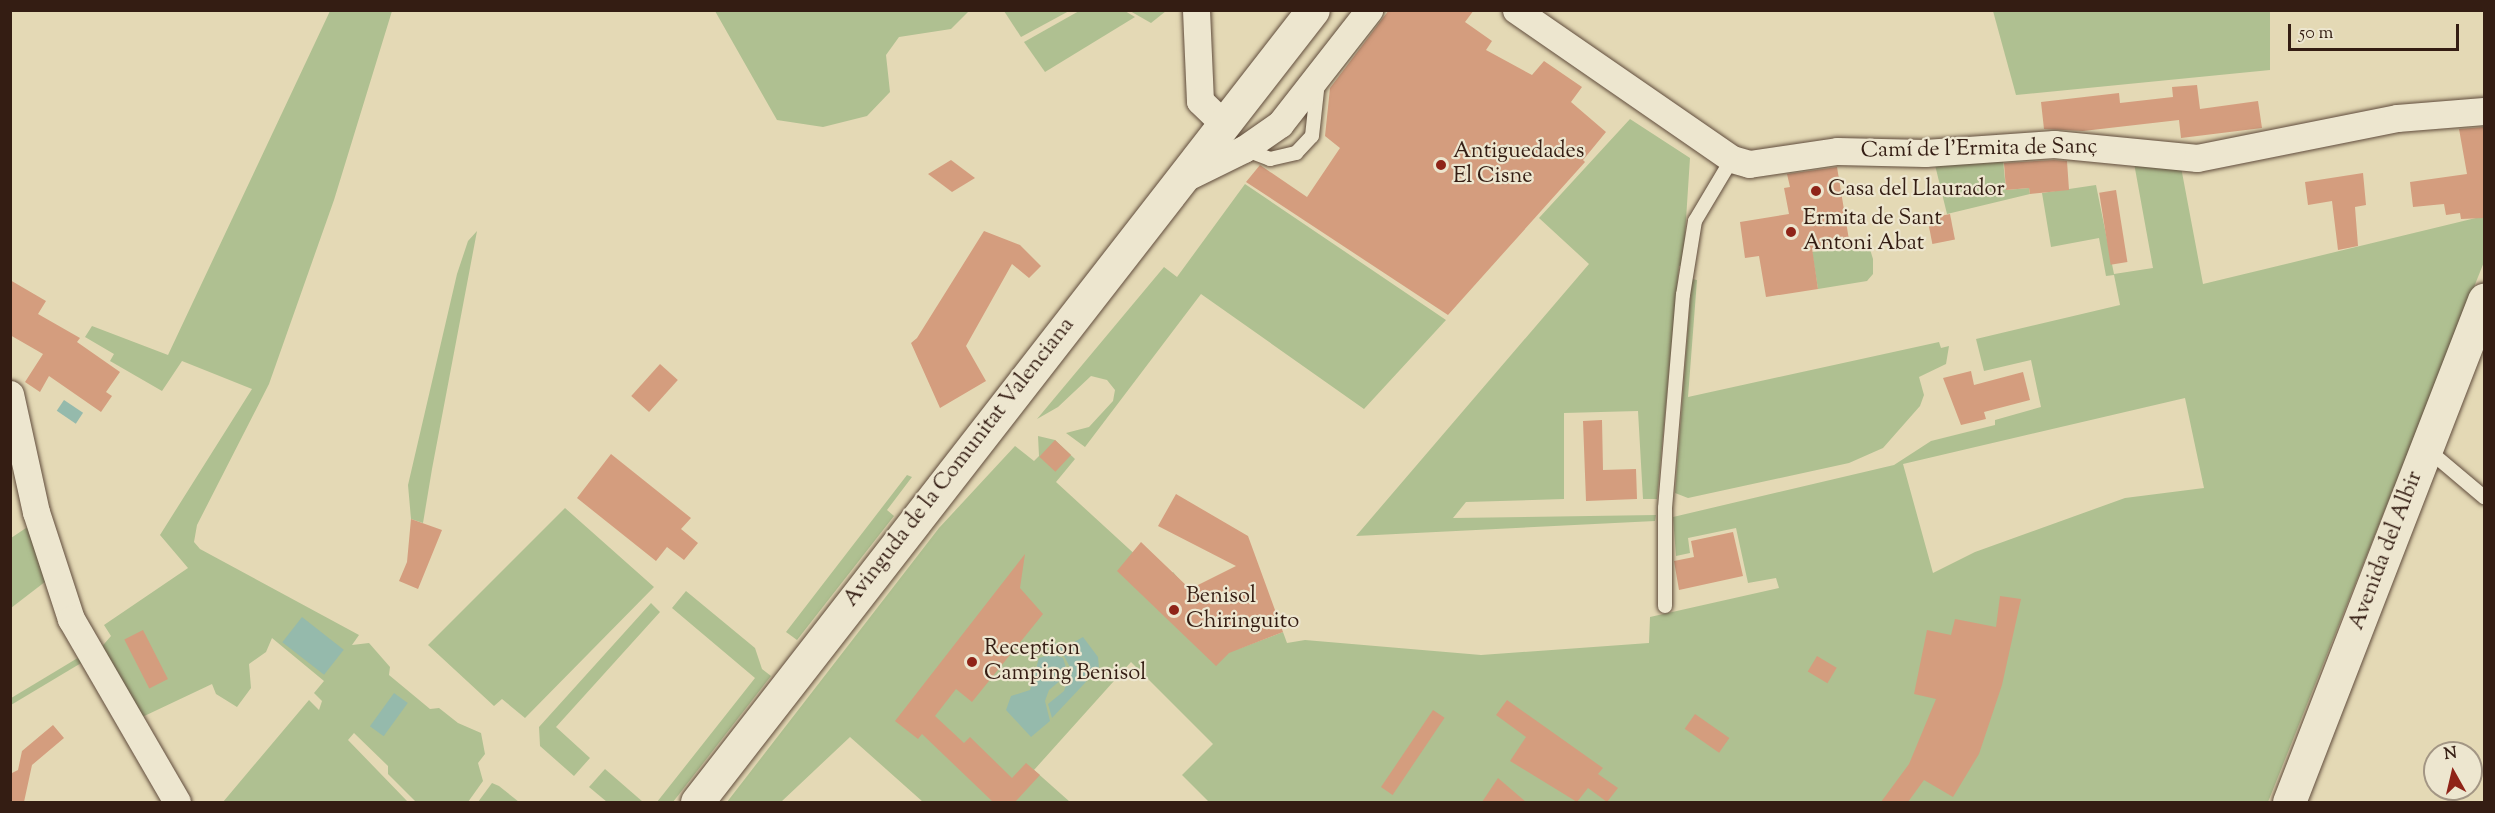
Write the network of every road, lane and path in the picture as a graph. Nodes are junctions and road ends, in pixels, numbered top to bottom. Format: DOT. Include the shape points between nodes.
graph roads {
  1 [pos="1196,10"];
  2 [pos="1313,10"];
  3 [pos="1369,10"];
  4 [pos="1516,10"];
  5 [pos="2484,111"];
  6 [pos="1234,137"];
  7 [pos="1732,159"];
  8 [pos="2484,300"];
  9 [pos="10,394"];
  10 [pos="2427,449"];
  11 [pos="2484,497"];
  12 [pos="1665,606"];
  13 [pos="177,802"];
  14 [pos="697,802"];
  15 [pos="2289,802"];
  1 -- 6 [label="street" via="1200,101"];
  2 -- 6 [label="main road, Avinguda de la Comunitat Valenciana"];
  3 -- 6 [label="street" via="1280,124"];
  4 -- 7 [label="street, Camí de l'Ermita de Sanç"];
  5 -- 7 [label="street, Camí de l'Ermita de Sanç" via="2397,118 2197,159 2054,144 1860,154 1837,151 1749,164"];
  6 -- 14 [label="main road, Avinguda de la Comunitat Valenciana" via="1183,179"];
  7 -- 12 [label="lane" via="1695,221 1683,295 1665,508"];
  8 -- 10 [label="main road, Avenida del Albir"];
  9 -- 13 [label="street" via="36,512 71,618"];
  10 -- 11 [label="lane"];
  10 -- 15 [label="main road, Avenida del Albir"];
}
